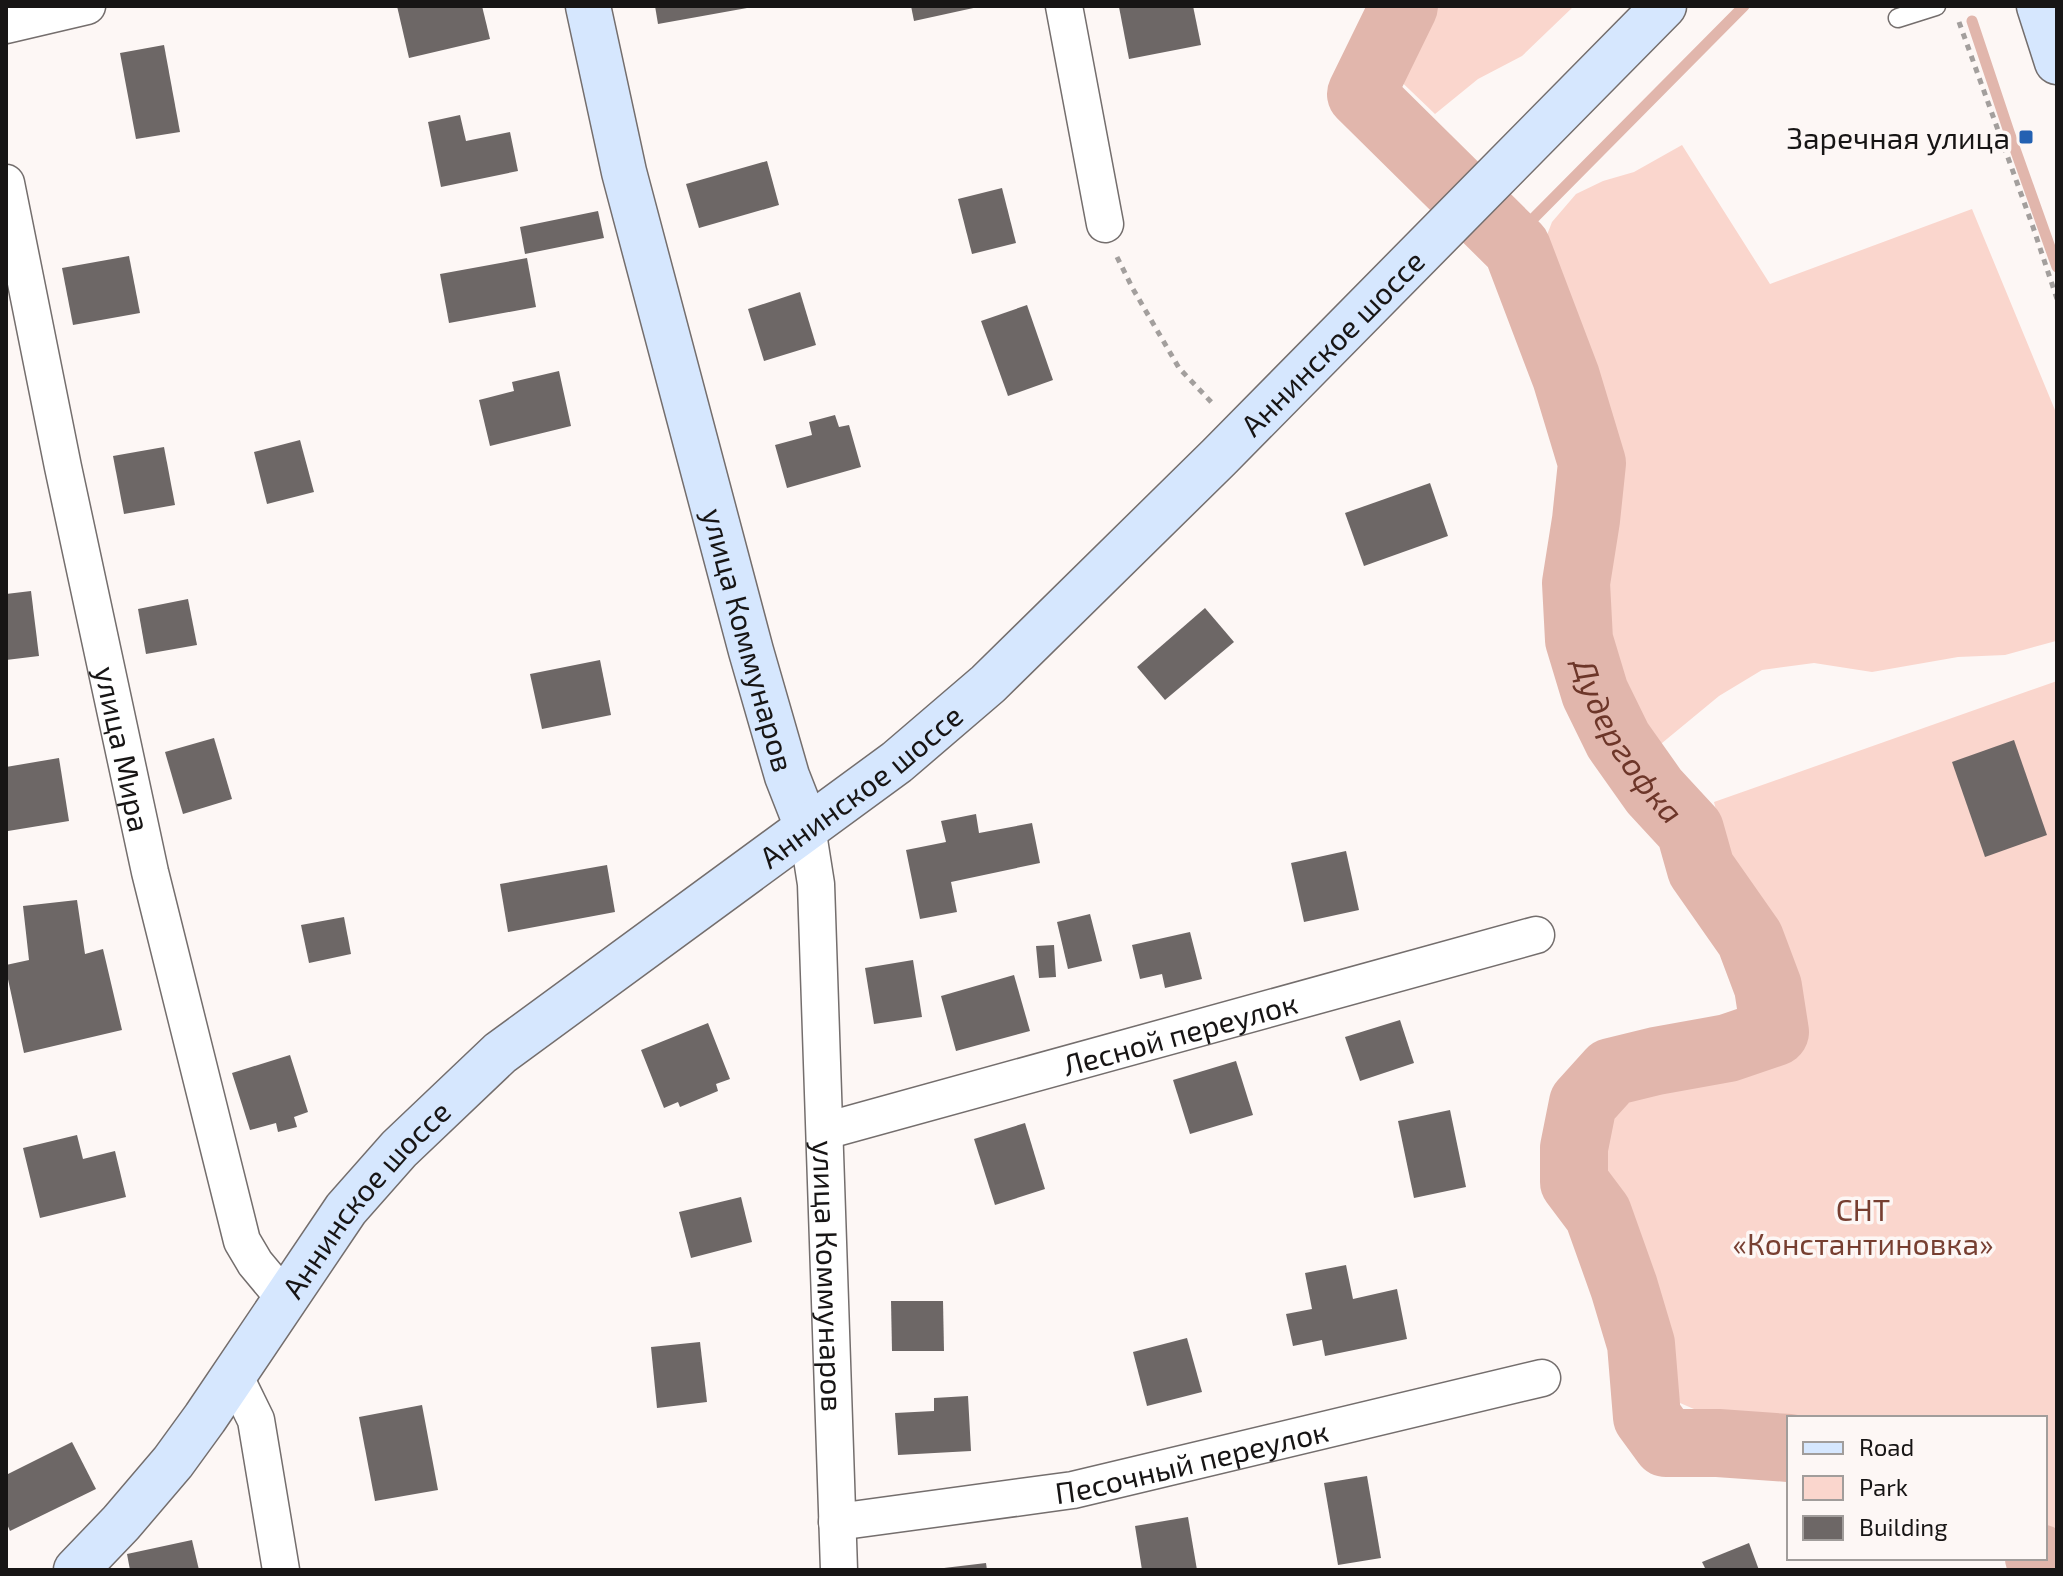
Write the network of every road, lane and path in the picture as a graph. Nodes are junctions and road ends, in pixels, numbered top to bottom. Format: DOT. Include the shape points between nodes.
graph roads {
  1 [pos="87,6"];
  2 [pos="588,6"];
  3 [pos="1064,6"];
  4 [pos="1664,6"];
  5 [pos="1936,6"];
  6 [pos="2039,6"];
  7 [pos="1898,18"];
  8 [pos="1958,20"];
  9 [pos="6,25"];
  10 [pos="2057,62"];
  11 [pos="6,183"];
  12 [pos="1105,224"];
  13 [pos="2057,299"];
  14 [pos="1217,408"];
  15 [pos="807,827"];
  16 [pos="1536,935"];
  17 [pos="825,1131"];
  18 [pos="285,1299"];
  19 [pos="234,1375"];
  20 [pos="1542,1378"];
  21 [pos="837,1522"];
  22 [pos="76,1570"];
  23 [pos="281,1570"];
  24 [pos="839,1570"];
  1 -- 9 [label="street"];
  2 -- 15 [label="street, улица Коммунаров" via="624,172 743,620 787,776"];
  3 -- 12 [label="street"];
  4 -- 15 [label="street, Аннинское шоссе" via="1230,447 988,684 897,762"];
  5 -- 7 [label="lane"];
  6 -- 10 [label="street"];
  8 -- 13 [label="path"];
  11 -- 18 [label="street, улица Мира" via="150,872 242,1241"];
  12 -- 14 [label="path" via="1119,263 1179,368"];
  15 -- 17 [label="street, улица Коммунаров" via="816,884"];
  15 -- 18 [label="street, Аннинское шоссе" via="500,1053 399,1149 346,1209"];
  16 -- 17 [label="street, Лесной переулок"];
  17 -- 21 [label="street, улица Коммунаров"];
  18 -- 19 [label="street, Аннинское шоссе"];
  19 -- 22 [label="street, Аннинское шоссе" via="173,1462"];
  19 -- 23 [label="street" via="256,1420"];
  20 -- 21 [label="street, Песочный переулок" via="1073,1490"];
  21 -- 24 [label="street, улица Коммунаров"];
}
